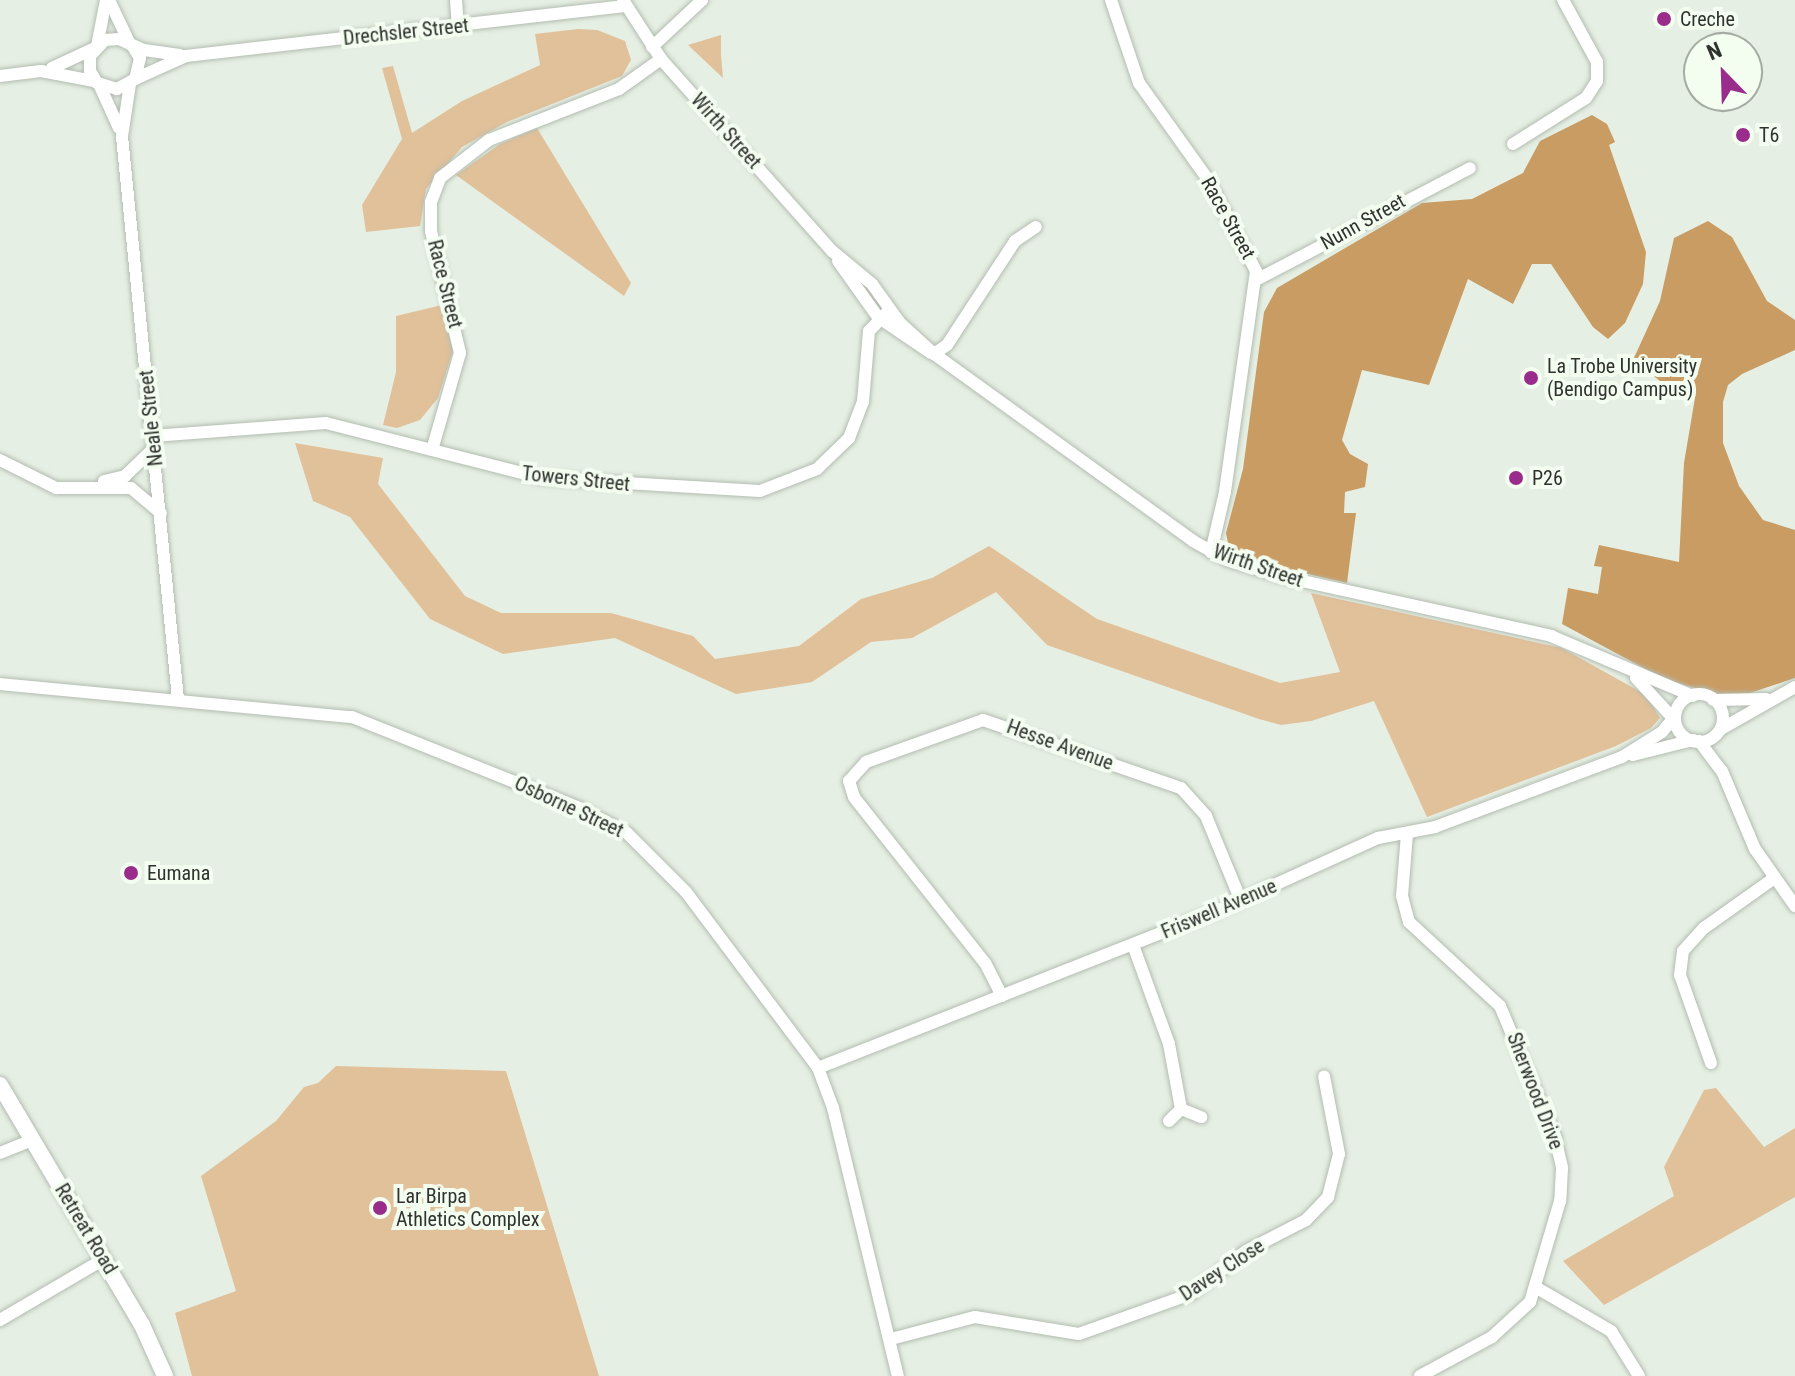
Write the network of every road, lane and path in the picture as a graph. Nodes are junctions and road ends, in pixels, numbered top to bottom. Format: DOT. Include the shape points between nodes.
graph roads {
  1 [pos="107,0"];
  2 [pos="456,0"];
  3 [pos="702,0"];
  4 [pos="1111,0"];
  5 [pos="1563,0"];
  6 [pos="624,3"];
  7 [pos="458,26"];
  8 [pos="131,44"];
  9 [pos="652,47"];
  10 [pos="95,48"];
  11 [pos="186,56"];
  12 [pos="661,59"];
  13 [pos="41,71"];
  14 [pos="0,76"];
  15 [pos="132,82"];
  16 [pos="98,83"];
  17 [pos="122,136"];
  18 [pos="1513,144"];
  19 [pos="1470,168"];
  20 [pos="1036,227"];
  21 [pos="1258,279"];
  22 [pos="884,314"];
  23 [pos="934,354"];
  24 [pos="153,442"];
  25 [pos="432,450"];
  26 [pos="0,460"];
  27 [pos="98,485"];
  28 [pos="161,513"];
  29 [pos="1211,552"];
  30 [pos="1631,672"];
  31 [pos="0,684"];
  32 [pos="1795,687"];
  33 [pos="1693,696"];
  34 [pos="178,699"];
  35 [pos="1769,699"];
  36 [pos="1713,700"];
  37 [pos="1672,718"];
  38 [pos="1721,730"];
  39 [pos="1696,741"];
  40 [pos="1622,757"];
  41 [pos="1722,771"];
  42 [pos="1407,834"];
  43 [pos="1773,879"];
  44 [pos="1241,901"];
  45 [pos="1795,906"];
  46 [pos="1133,945"];
  47 [pos="1002,996"];
  48 [pos="1711,1063"];
  49 [pos="818,1068"];
  50 [pos="1324,1076"];
  51 [pos="0,1085"];
  52 [pos="1181,1109"];
  53 [pos="1201,1117"];
  54 [pos="1169,1121"];
  55 [pos="33,1140"];
  56 [pos="0,1153"];
  57 [pos="104,1259"];
  58 [pos="1537,1288"];
  59 [pos="0,1320"];
  60 [pos="891,1339"];
  61 [pos="165,1376"];
  62 [pos="898,1376"];
  63 [pos="1420,1376"];
  64 [pos="1639,1376"];
  1 -- 8 [label="street"];
  1 -- 10 [label="street"];
  2 -- 7 [label="street"];
  3 -- 9 [label="street"];
  4 -- 21 [label="street, Race Street" via="1139,83 1207,178"];
  5 -- 18 [label="street" via="1599,73 1586,98"];
  6 -- 7 [label="street, Drechsler Street"];
  6 -- 9 [label="street, Wirth Street"];
  7 -- 11 [label="street, Drechsler Street"];
  8 -- 10 [label="street" via="112,38"];
  8 -- 11 [label="street, Drechsler Street"];
  8 -- 15 [label="street" via="140,58"];
  9 -- 12 [label="street, Wirth Street"];
  10 -- 13 [label="street"];
  10 -- 16 [label="street" via="89,63"];
  11 -- 15 [label="street, Drechsler Street"];
  12 -- 22 [label="street, Wirth Street" via="832,251 872,284"];
  12 -- 25 [label="street, Race Street" via="619,89 489,140 440,178 431,202 431,231 460,353"];
  13 -- 14 [label="street"];
  13 -- 16 [label="street" via="80,74"];
  15 -- 16 [label="street" via="110,89"];
  15 -- 17 [label="street, Neale Street"];
  16 -- 17 [label="street, Neale Street"];
  17 -- 24 [label="street, Neale Street"];
  19 -- 21 [label="street, Nunn Street"];
  20 -- 23 [label="street" via="1015,241 947,345"];
  21 -- 29 [label="street, Race Street"];
  22 -- 23 [label="street, Wirth Street"];
  22 -- 25 [label="street, Towers Street" via="869,331 863,402 849,438 817,469 780,486 719,492 556,480"];
  23 -- 29 [label="street, Wirth Street"];
  24 -- 25 [label="street, Towers Street" via="311,422"];
  24 -- 27 [label="street" via="125,476"];
  24 -- 28 [label="street, Neale Street"];
  26 -- 27 [label="street" via="48,487"];
  27 -- 28 [label="street" via="131,488"];
  28 -- 34 [label="street, Neale Street"];
  29 -- 30 [label="street, Wirth Street" via="1300,582 1551,636"];
  30 -- 33 [label="street, Wirth Street"];
  30 -- 37 [label="street, Wirth Street"];
  31 -- 34 [label="street, Osborne Street"];
  32 -- 35 [label="street"];
  33 -- 36 [label="street"];
  33 -- 37 [label="street" via="1680,702"];
  34 -- 49 [label="street, Osborne Street" via="295,708 366,721 613,824 678,882"];
  35 -- 36 [label="street"];
  35 -- 38 [label="street"];
  36 -- 38 [label="street" via="1723,710"];
  37 -- 39 [label="street" via="1679,732"];
  37 -- 40 [label="street, Friswell Avenue" via="1662,732"];
  38 -- 39 [label="street"];
  38 -- 41 [label="street"];
  39 -- 40 [label="street, Friswell Avenue"];
  39 -- 41 [label="street"];
  40 -- 42 [label="street, Friswell Avenue"];
  41 -- 43 [label="street"];
  42 -- 44 [label="street, Friswell Avenue" via="1378,838"];
  42 -- 58 [label="street, Sherwood Drive" via="1402,896 1409,922 1500,1006 1559,1149 1560,1201"];
  43 -- 45 [label="street"];
  43 -- 48 [label="street" via="1704,928 1683,951 1680,975"];
  44 -- 46 [label="street, Friswell Avenue"];
  44 -- 47 [label="street, Hesse Avenue" via="1206,816 1190,793 995,722 970,721 857,768 849,781 854,797 985,963"];
  46 -- 47 [label="street, Friswell Avenue"];
  46 -- 52 [label="street" via="1169,1044"];
  47 -- 49 [label="street, Friswell Avenue"];
  49 -- 60 [label="street, Osborne Street" via="833,1108"];
  50 -- 60 [label="street, Davey Close" via="1339,1154 1328,1197 1306,1220 1246,1251 1191,1294 1079,1334 975,1317"];
  51 -- 55 [label="street, Retreat Road"];
  52 -- 53 [label="street"];
  52 -- 54 [label="street"];
  55 -- 56 [label="street"];
  55 -- 57 [label="street, Retreat Road"];
  57 -- 59 [label="street"];
  57 -- 61 [label="street, Retreat Road"];
  58 -- 63 [label="street, Sherwood Drive" via="1502,1330"];
  58 -- 64 [label="street" via="1611,1331"];
  60 -- 62 [label="street, Osborne Street"];
}
